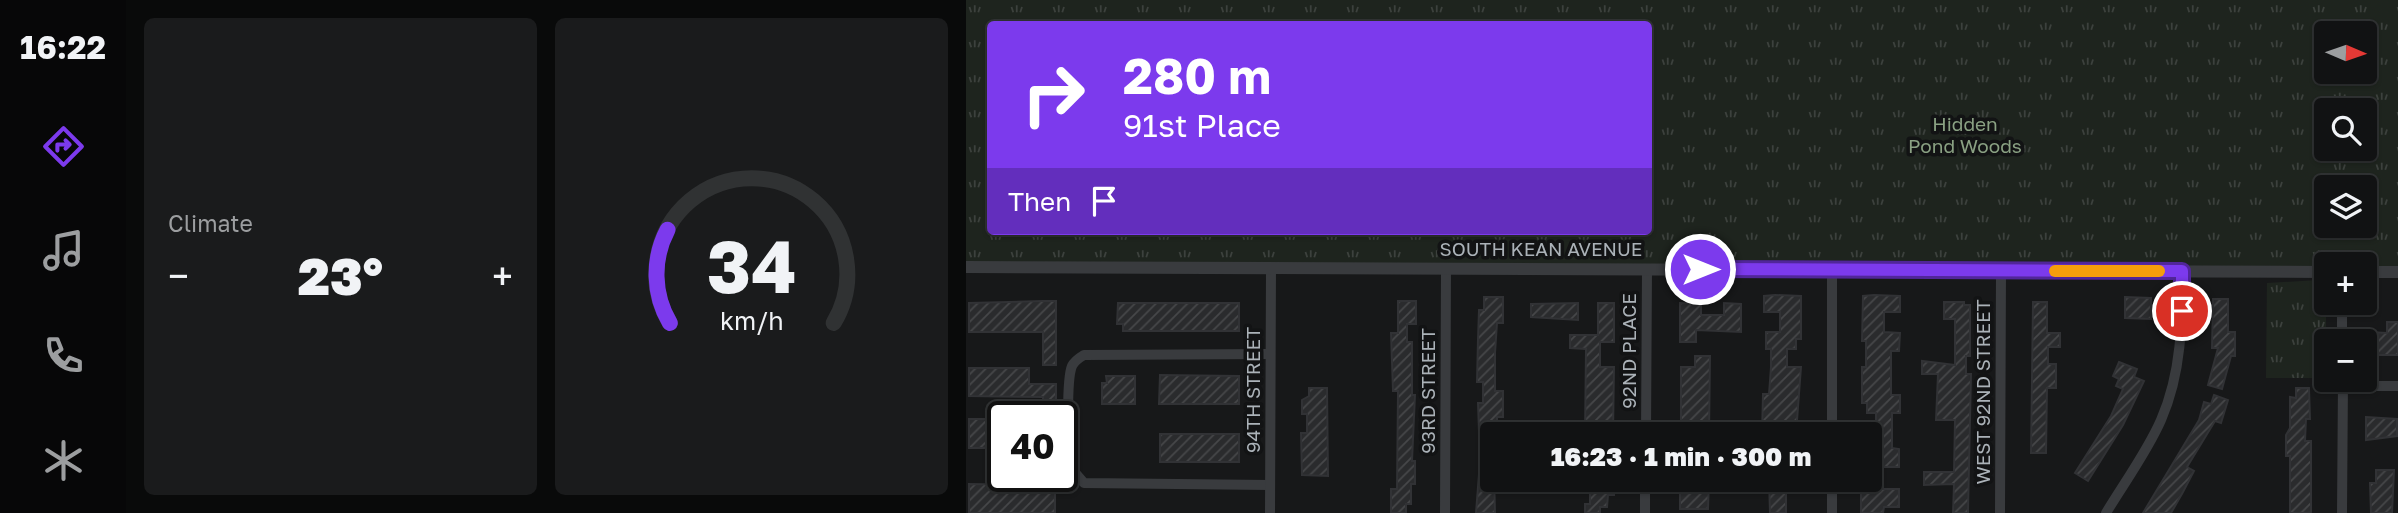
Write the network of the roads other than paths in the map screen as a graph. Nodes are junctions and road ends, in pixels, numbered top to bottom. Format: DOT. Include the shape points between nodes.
graph roads {
  1 [pos="966,267"];
  2 [pos="1271,268"];
  3 [pos="1446,268"];
  4 [pos="1647,269"];
  5 [pos="1832,270"];
  6 [pos="2001,271"];
  7 [pos="2182,271"];
  8 [pos="2314,272"];
  9 [pos="2377,272"];
  10 [pos="2398,272"];
  11 [pos="1270,354"];
  12 [pos="2377,385"];
  13 [pos="2398,386"];
  14 [pos="2343,392"];
  15 [pos="1646,422"];
  16 [pos="1832,422"];
  17 [pos="1270,485"];
  18 [pos="1645,492"];
  19 [pos="1832,492"];
  20 [pos="1270,513"];
  21 [pos="1445,513"];
  22 [pos="1645,513"];
  23 [pos="1832,513"];
  24 [pos="2000,513"];
  25 [pos="2106,513"];
  26 [pos="2342,513"];
  1 -- 2 [label="street, SOUTH KEAN AVENUE"];
  2 -- 3 [label="street, SOUTH KEAN AVENUE"];
  2 -- 11 [label="street, 94TH STREET"];
  3 -- 4 [label="street, SOUTH KEAN AVENUE"];
  3 -- 21 [label="street, 93RD STREET"];
  4 -- 5 [label="street, SOUTH KEAN AVENUE"];
  4 -- 15 [label="street, 92ND PLACE"];
  5 -- 6 [label="street, SOUTH KEAN AVENUE"];
  5 -- 16 [label="street"];
  6 -- 7 [label="street, SOUTH KEAN AVENUE"];
  6 -- 24 [label="street, WEST 92ND STREET"];
  7 -- 8 [label="street, SOUTH KEAN AVENUE"];
  7 -- 25 [label="street" via="2175,380 2161,421"];
  9 -- 10 [label="street"];
  11 -- 17 [label="street, 94TH STREET"];
  11 -- 17 [label="street" via="1084,355 1072,367 1070,421 1071,468 1084,483"];
  12 -- 13 [label="street"];
  14 -- 26 [label="street"];
  17 -- 20 [label="street, 94TH STREET"];
  18 -- 22 [label="street"];
  19 -- 23 [label="street"];
}
